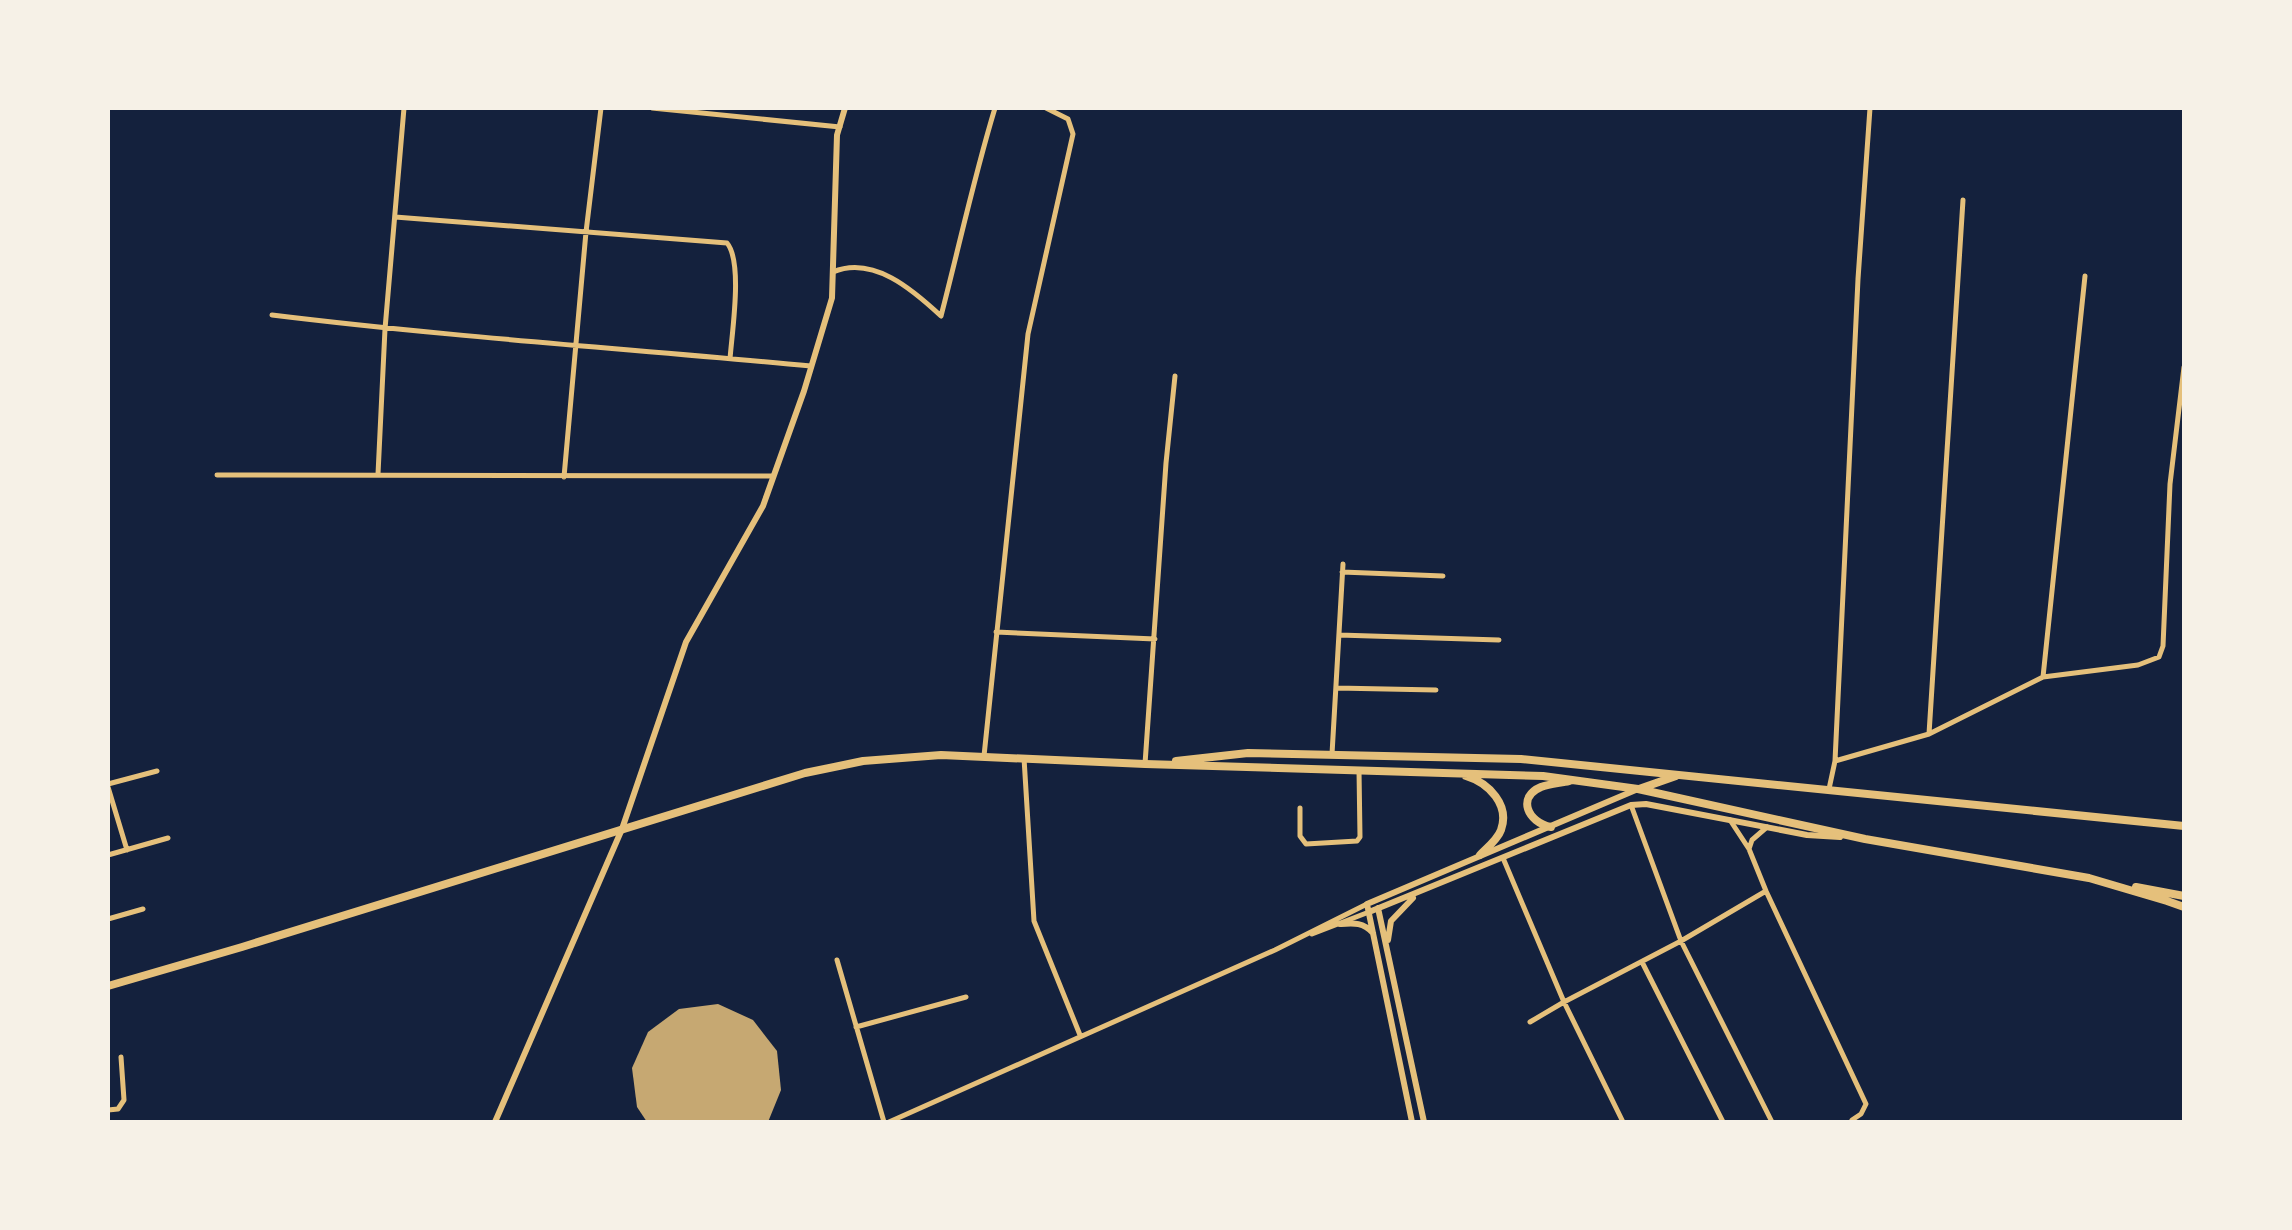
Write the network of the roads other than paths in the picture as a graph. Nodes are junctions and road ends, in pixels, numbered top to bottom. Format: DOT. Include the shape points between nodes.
graph roads {
  1 [pos="404,108"];
  2 [pos="601,108"];
  3 [pos="652,108"];
  4 [pos="845,108"];
  5 [pos="995,108"];
  6 [pos="1046,108"];
  7 [pos="1870,108"];
  8 [pos="840,127"];
  9 [pos="1963,200"];
  10 [pos="395,217"];
  11 [pos="586,232"];
  12 [pos="832,272"];
  13 [pos="2085,276"];
  14 [pos="272,315"];
  15 [pos="385,329"];
  16 [pos="576,344"];
  17 [pos="730,359"];
  18 [pos="811,366"];
  19 [pos="2183,367"];
  20 [pos="1175,376"];
  21 [pos="378,474"];
  22 [pos="217,475"];
  23 [pos="773,476"];
  24 [pos="564,477"];
  25 [pos="1343,564"];
  26 [pos="1342,572"];
  27 [pos="1443,576"];
  28 [pos="996,632"];
  29 [pos="1339,635"];
  30 [pos="1155,639"];
  31 [pos="1499,640"];
  32 [pos="2043,677"];
  33 [pos="1336,688"];
  34 [pos="1436,690"];
  35 [pos="1929,734"];
  36 [pos="1332,754"];
  37 [pos="984,756"];
  38 [pos="1024,758"];
  39 [pos="1835,761"];
  40 [pos="1145,764"];
  41 [pos="1359,770"];
  42 [pos="157,771"];
  43 [pos="1453,773"];
  44 [pos="1682,774"];
  45 [pos="1576,780"];
  46 [pos="108,785"];
  47 [pos="1638,789"];
  48 [pos="1829,789"];
  49 [pos="1631,804"];
  50 [pos="1300,808"];
  51 [pos="1730,820"];
  52 [pos="2183,826"];
  53 [pos="1551,827"];
  54 [pos="1767,827"];
  55 [pos="622,829"];
  56 [pos="168,838"];
  57 [pos="1858,838"];
  58 [pos="1749,849"];
  59 [pos="127,850"];
  60 [pos="108,855"];
  61 [pos="1480,855"];
  62 [pos="1503,858"];
  63 [pos="2089,878"];
  64 [pos="1766,891"];
  65 [pos="1418,893"];
  66 [pos="2183,896"];
  67 [pos="1376,900"];
  68 [pos="1367,904"];
  69 [pos="2183,908"];
  70 [pos="143,909"];
  71 [pos="1378,909"];
  72 [pos="1369,912"];
  73 [pos="108,919"];
  74 [pos="1340,924"];
  75 [pos="1375,936"];
  76 [pos="1293,941"];
  77 [pos="1681,941"];
  78 [pos="1387,949"];
  79 [pos="837,960"];
  80 [pos="1642,962"];
  81 [pos="108,986"];
  82 [pos="966,997"];
  83 [pos="1564,1002"];
  84 [pos="1530,1022"];
  85 [pos="856,1027"];
  86 [pos="1080,1035"];
  87 [pos="121,1057"];
  88 [pos="108,1110"];
  89 [pos="1852,1121"];
  90 [pos="495,1122"];
  91 [pos="886,1122"];
  92 [pos="1412,1122"];
  93 [pos="1424,1122"];
  94 [pos="1623,1122"];
  95 [pos="1723,1122"];
  96 [pos="1772,1122"];
  1 -- 10 [label="street"];
  2 -- 11 [label="street"];
  3 -- 8 [label="street"];
  4 -- 8 [label="street"];
  5 -- 12 [label="street" via="941,316 883,273 861,267"];
  6 -- 28 [label="street" via="1068,119 1073,134 1028,334"];
  7 -- 39 [label="street"];
  8 -- 12 [label="street"];
  9 -- 35 [label="street"];
  10 -- 11 [label="street"];
  10 -- 15 [label="street"];
  11 -- 16 [label="street"];
  11 -- 17 [label="street" via="727,243 736,265"];
  12 -- 18 [label="street" via="832,298"];
  13 -- 32 [label="street"];
  14 -- 15 [label="street"];
  15 -- 16 [label="street"];
  15 -- 21 [label="street"];
  16 -- 17 [label="street"];
  16 -- 24 [label="street"];
  17 -- 18 [label="street"];
  18 -- 23 [label="street"];
  19 -- 32 [label="street" via="2159,657"];
  20 -- 30 [label="street"];
  21 -- 22 [label="street"];
  21 -- 24 [label="street"];
  23 -- 24 [label="street"];
  23 -- 55 [label="street" via="763,506 686,642"];
  25 -- 26 [label="street"];
  26 -- 27 [label="street"];
  26 -- 29 [label="street"];
  28 -- 30 [label="street"];
  28 -- 37 [label="street"];
  29 -- 31 [label="street"];
  29 -- 33 [label="street"];
  30 -- 40 [label="street"];
  32 -- 35 [label="street"];
  33 -- 34 [label="street"];
  33 -- 36 [label="street"];
  35 -- 39 [label="street"];
  36 -- 40 [label="main road" via="1248,752"];
  36 -- 44 [label="main road" via="1521,759"];
  37 -- 38 [label="main road"];
  37 -- 55 [label="main road" via="919,756 837,765"];
  38 -- 40 [label="main road"];
  38 -- 86 [label="street" via="1034,921"];
  39 -- 48 [label="street"];
  40 -- 41 [label="main road"];
  41 -- 43 [label="main road"];
  41 -- 50 [label="street" via="1357,841 1306,844 1300,836"];
  42 -- 46 [label="street"];
  43 -- 45 [label="main road"];
  43 -- 61 [label="main road" via="1476,779 1497,797 1504,815 1501,832"];
  44 -- 47 [label="main road"];
  44 -- 48 [label="main road"];
  45 -- 47 [label="main road"];
  45 -- 53 [label="main road" via="1540,787 1530,798 1532,819"];
  46 -- 59 [label="street"];
  47 -- 53 [label="street"];
  47 -- 57 [label="main road"];
  48 -- 52 [label="main road"];
  49 -- 51 [label="street"];
  49 -- 62 [label="street"];
  49 -- 77 [label="street"];
  51 -- 54 [label="street"];
  51 -- 58 [label="street"];
  53 -- 61 [label="street"];
  54 -- 57 [label="street"];
  54 -- 58 [label="street"];
  55 -- 81 [label="main road"];
  55 -- 90 [label="street"];
  56 -- 59 [label="street"];
  57 -- 63 [label="main road"];
  58 -- 64 [label="street"];
  59 -- 60 [label="street"];
  61 -- 67 [label="street"];
  62 -- 65 [label="street"];
  62 -- 83 [label="street"];
  63 -- 66 [label="main road"];
  63 -- 69 [label="main road"];
  64 -- 77 [label="street"];
  64 -- 89 [label="street" via="1866,1104"];
  65 -- 71 [label="street"];
  65 -- 78 [label="street" via="1391,921"];
  67 -- 68 [label="street"];
  67 -- 71 [label="street"];
  68 -- 72 [label="street"];
  68 -- 76 [label="street"];
  70 -- 73 [label="street"];
  71 -- 72 [label="street"];
  71 -- 78 [label="street"];
  72 -- 74 [label="street"];
  72 -- 75 [label="street"];
  74 -- 75 [label="street" via="1367,926"];
  74 -- 76 [label="street"];
  75 -- 92 [label="street"];
  76 -- 86 [label="street"];
  77 -- 80 [label="street"];
  77 -- 96 [label="street"];
  78 -- 93 [label="street"];
  79 -- 85 [label="street"];
  80 -- 83 [label="street"];
  80 -- 95 [label="street"];
  82 -- 85 [label="street"];
  83 -- 84 [label="street"];
  83 -- 94 [label="street"];
  85 -- 91 [label="street"];
  86 -- 91 [label="street"];
  87 -- 88 [label="street" via="124,1100 118,1109"];
}
